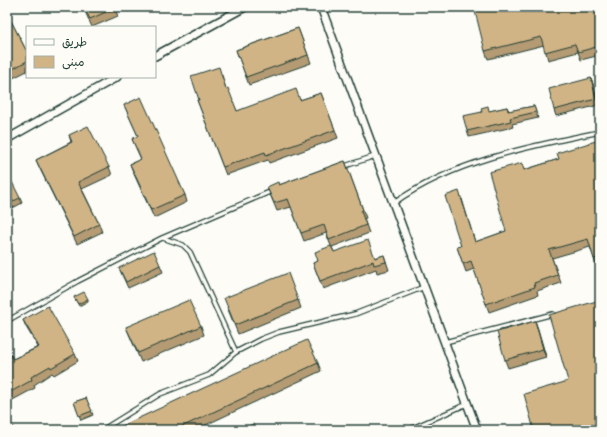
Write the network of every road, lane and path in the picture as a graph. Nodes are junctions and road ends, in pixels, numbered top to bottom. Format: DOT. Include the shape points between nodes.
graph roads {
  1 [pos="246,7"];
  2 [pos="321,7"];
  3 [pos="156,55"];
  4 [pos="115,78"];
  5 [pos="600,132"];
  6 [pos="7,139"];
  7 [pos="375,156"];
  8 [pos="339,168"];
  9 [pos="280,188"];
  10 [pos="393,203"];
  11 [pos="162,238"];
  12 [pos="424,287"];
  13 [pos="555,314"];
  14 [pos="7,321"];
  15 [pos="444,342"];
  16 [pos="236,352"];
  17 [pos="467,404"];
  18 [pos="102,430"];
  19 [pos="408,430"];
  20 [pos="477,430"];
  1 -- 3 [label="street"];
  2 -- 7 [label="street"];
  4 -- 6 [label="street"];
  5 -- 10 [label="lane" via="531,146 455,170 411,190"];
  7 -- 8 [label="lane"];
  7 -- 10 [label="street"];
  9 -- 11 [label="lane" via="258,195"];
  10 -- 12 [label="street"];
  11 -- 14 [label="lane"];
  11 -- 16 [label="lane" via="183,245 190,252"];
  12 -- 15 [label="street"];
  12 -- 16 [label="lane" via="354,314 278,332"];
  13 -- 15 [label="lane"];
  15 -- 17 [label="street"];
  16 -- 18 [label="lane" via="209,375 160,394"];
  17 -- 19 [label="lane"];
  17 -- 20 [label="street"];
}
